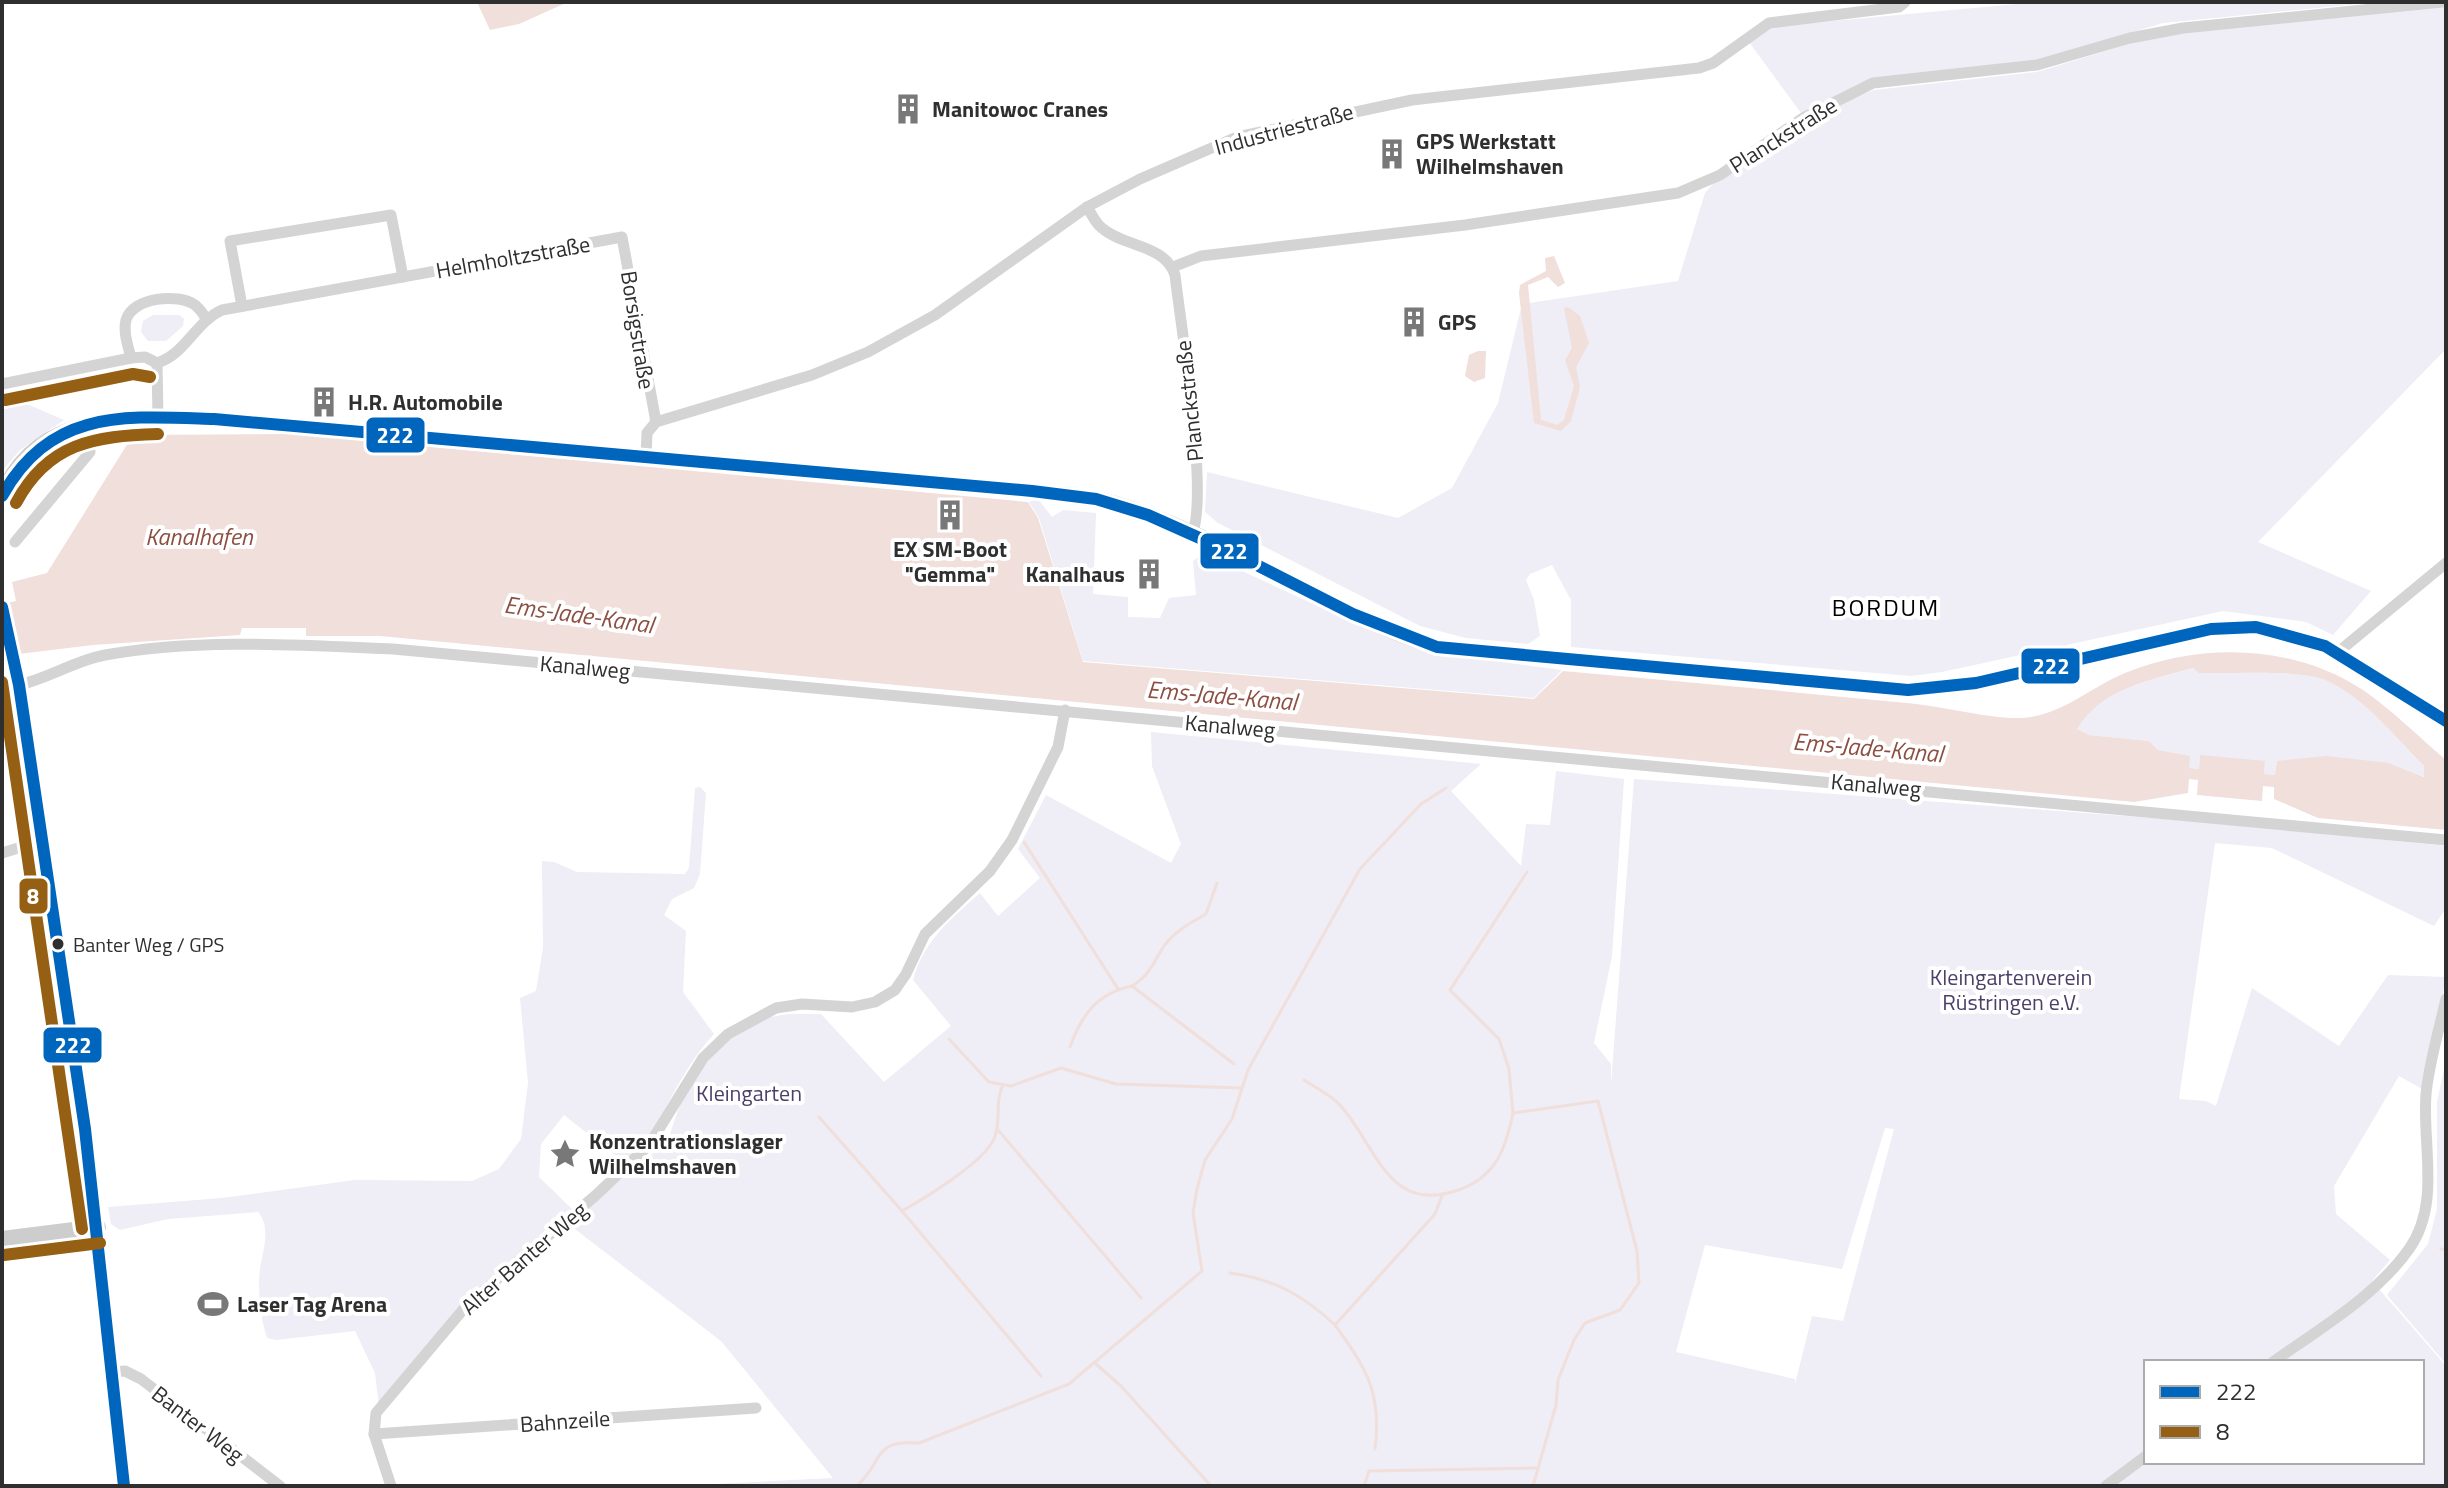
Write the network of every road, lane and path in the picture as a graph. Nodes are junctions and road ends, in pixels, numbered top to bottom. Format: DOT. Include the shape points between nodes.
graph roads {
  1 [pos="1905,2"];
  2 [pos="2442,2"];
  3 [pos="1087,207"];
  4 [pos="622,237"];
  5 [pos="1173,267"];
  6 [pos="403,277"];
  7 [pos="242,306"];
  8 [pos="207,320"];
  9 [pos="131,358"];
  10 [pos="157,363"];
  11 [pos="2,384"];
  12 [pos="158,418"];
  13 [pos="656,422"];
  14 [pos="86,423"];
  15 [pos="646,457"];
  16 [pos="2,496"];
  17 [pos="1192,535"];
  18 [pos="15,542"];
  19 [pos="2446,563"];
  20 [pos="2,607"];
  21 [pos="2337,653"];
  22 [pos="19,685"];
  23 [pos="1065,710"];
  24 [pos="2446,721"];
  25 [pos="2446,840"];
  26 [pos="41,841"];
  27 [pos="2,853"];
  28 [pos="2446,999"];
  29 [pos="98,1227"];
  30 [pos="2,1239"];
  31 [pos="2276,1360"];
  32 [pos="114,1372"];
  33 [pos="756,1408"];
  34 [pos="374,1434"];
  35 [pos="2144,1458"];
  36 [pos="124,1486"];
  37 [pos="280,1486"];
  38 [pos="391,1486"];
  39 [pos="2106,1486"];
  1 -- 3 [label="street, Industriestraße" via="1899,7 1769,23 1699,68 1412,100 1237,137"];
  2 -- 5 [label="street, Planckstraße" via="2183,28 2037,65 1873,83 1803,118 1720,175 1678,193 1201,256"];
  3 -- 5 [label="street" via="1102,228 1158,254"];
  3 -- 13 [label="street, Industriestraße" via="935,315 868,352 812,375"];
  4 -- 6 [label="street, Helmholtzstraße"];
  4 -- 13 [label="street, Borsigstraße"];
  5 -- 17 [label="street, Planckstraße" via="1197,484"];
  6 -- 7 [label="street, Helmholtzstraße"];
  6 -- 7 [label="street" via="391,215 230,241"];
  7 -- 8 [label="street, Helmholtzstraße"];
  8 -- 9 [label="street" via="185,301 143,302 125,321"];
  8 -- 10 [label="street" via="180,351"];
  9 -- 10 [label="street"];
  9 -- 11 [label="street"];
  10 -- 12 [label="street"];
  12 -- 14 [label="street"];
  12 -- 15 [label="street"];
  13 -- 15 [label="street" via="647,433"];
  14 -- 16 [label="street" via="37,449"];
  14 -- 18 [label="street" via="90,452"];
  15 -- 17 [label="street" via="1089,498"];
  17 -- 21 [label="street" via="1391,631 1437,647 1486,653 1908,690 1976,683 2211,629 2275,630"];
  19 -- 21 [label="street"];
  20 -- 22 [label="street, Banter Weg"];
  21 -- 24 [label="street"];
  22 -- 23 [label="street, Kanalweg" via="76,661 109,654 299,646 393,649"];
  22 -- 26 [label="street, Banter Weg"];
  23 -- 25 [label="street, Kanalweg"];
  23 -- 34 [label="street, Alter Banter Weg" via="1058,747 1012,840 990,871 925,934 895,990 852,1007 776,1008 728,1034 703,1058 649,1145 467,1305 381,1406"];
  26 -- 27 [label="street"];
  26 -- 29 [label="street, Banter Weg"];
  28 -- 31 [label="street" via="2426,1094 2428,1197 2419,1230 2408,1250 2355,1303"];
  29 -- 30 [label="street"];
  29 -- 32 [label="street, Banter Weg"];
  32 -- 36 [label="street, Banter Weg"];
  32 -- 37 [label="street, Banter Weg" via="141,1379"];
  33 -- 34 [label="street, Bahnzeile"];
  34 -- 38 [label="street"];
  35 -- 39 [label="street"];
}
